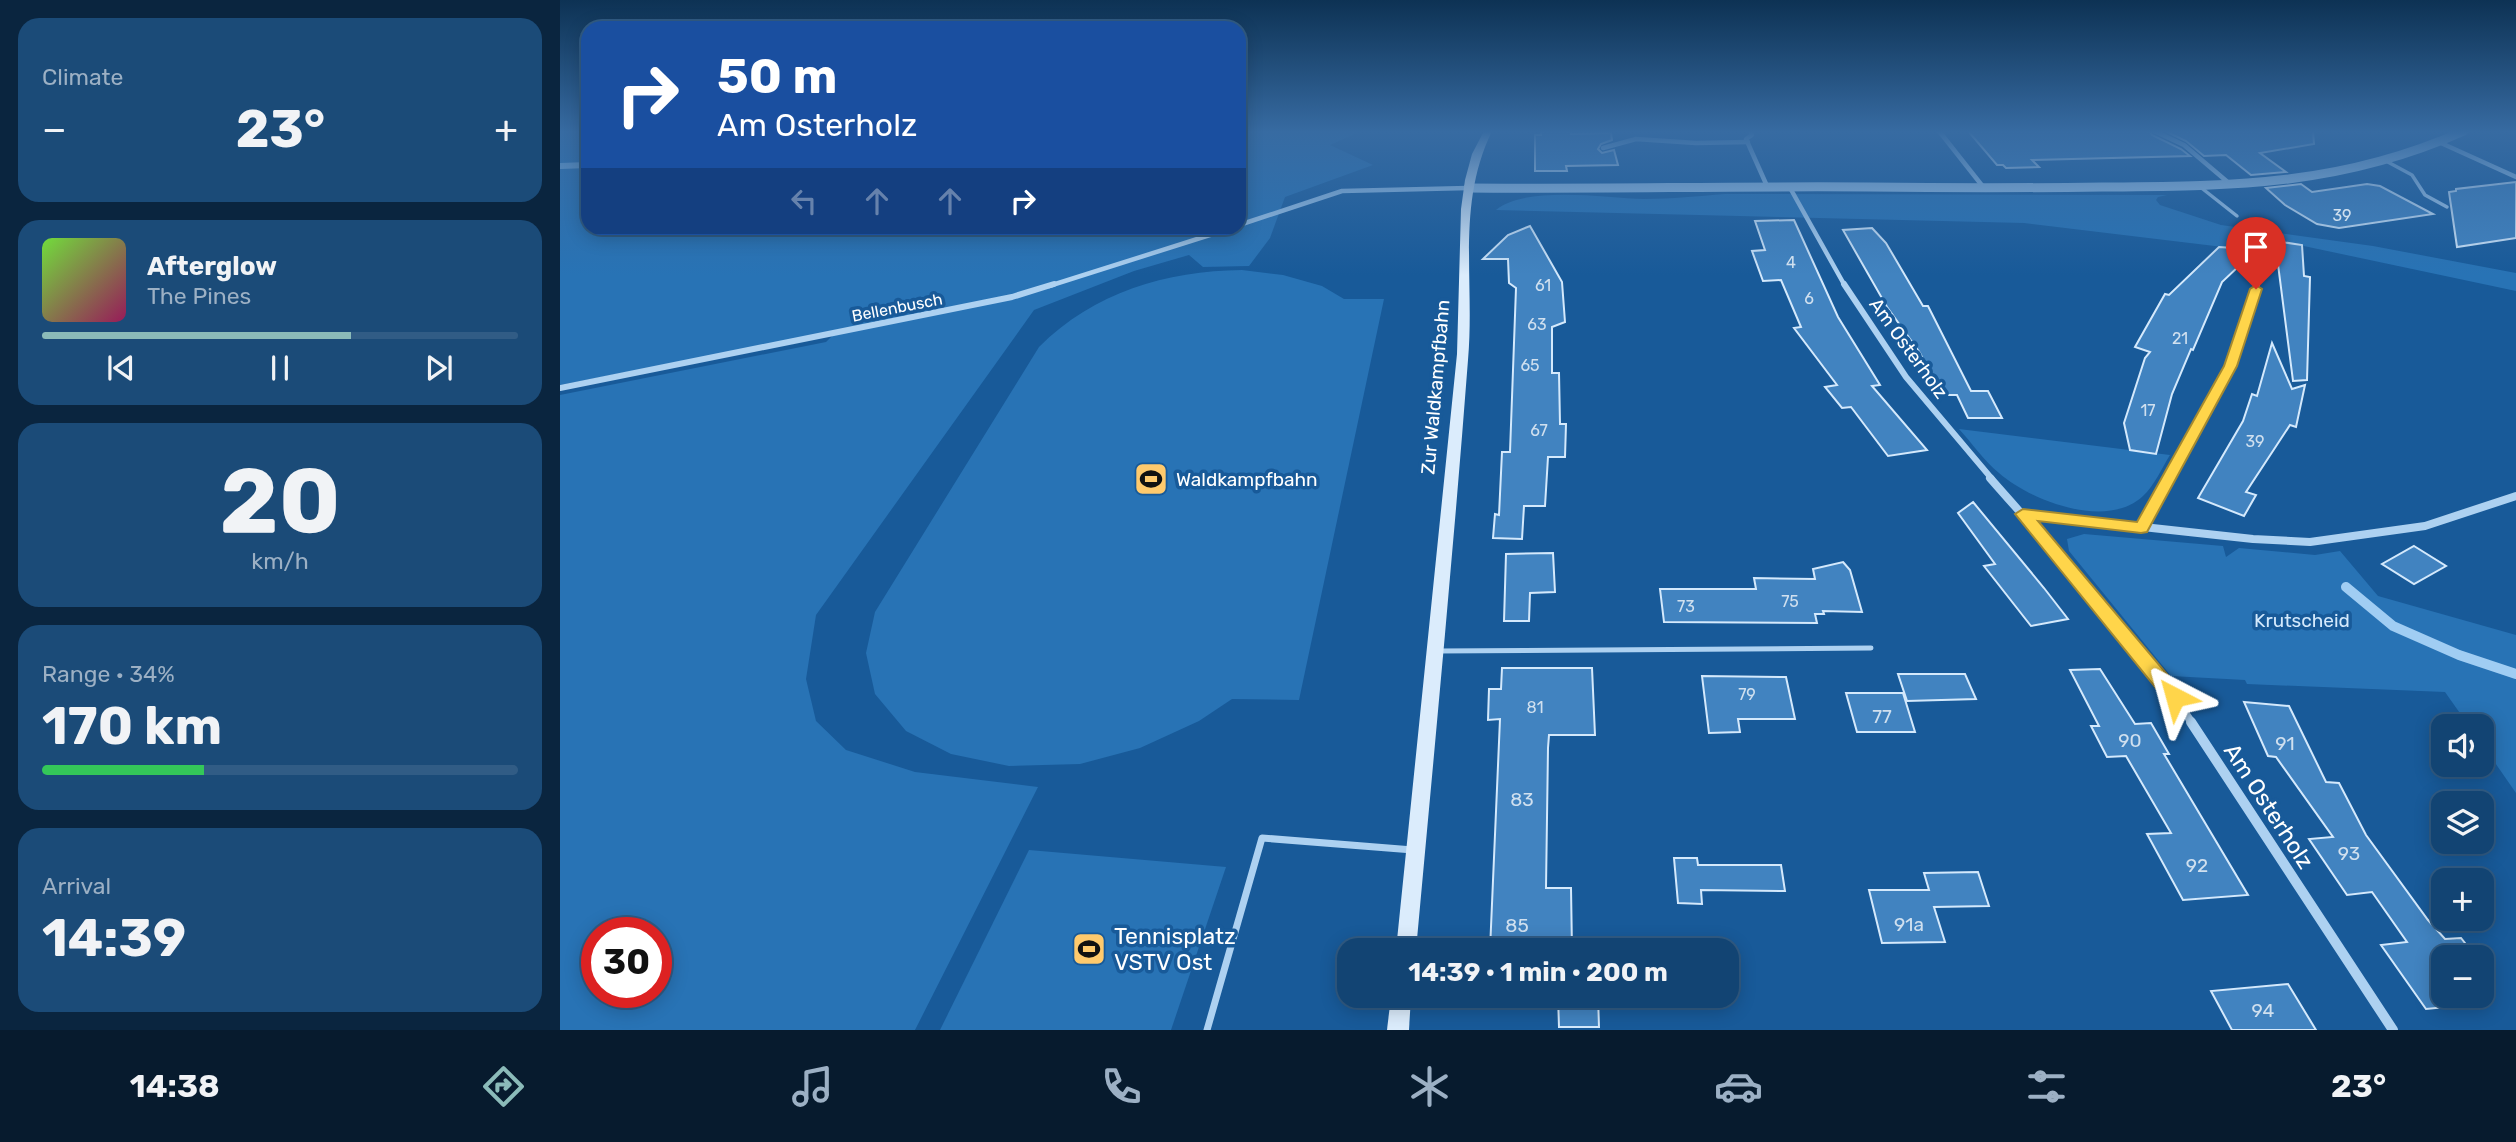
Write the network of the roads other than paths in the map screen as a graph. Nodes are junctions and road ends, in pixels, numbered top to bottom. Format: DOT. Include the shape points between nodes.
graph roads {
  1 [pos="1470,179"];
  2 [pos="1764,179"];
  3 [pos="1977,179"];
  4 [pos="2224,179"];
  5 [pos="2283,179"];
  6 [pos="2415,179"];
  7 [pos="2230,184"];
  8 [pos="1767,186"];
  9 [pos="1789,186"];
  10 [pos="2199,186"];
  11 [pos="1468,188"];
  12 [pos="1984,188"];
  13 [pos="2447,207"];
  14 [pos="2237,216"];
  15 [pos="1246,223"];
  16 [pos="1210,235"];
  17 [pos="2264,249"];
  18 [pos="560,388"];
  19 [pos="2516,496"];
  20 [pos="2023,514"];
  21 [pos="2141,528"];
  22 [pos="1871,648"];
  23 [pos="1434,651"];
  24 [pos="1415,850"];
  25 [pos="1406,938"];
  26 [pos="1400,1008"];
  27 [pos="1207,1030"];
  28 [pos="1398,1030"];
  29 [pos="2393,1030"];
  1 -- 11 [label="main road, Zur Waldkampfbahn"];
  2 -- 8 [label="street"];
  3 -- 12 [label="street"];
  4 -- 7 [label="street"];
  5 -- 7 [label="street"];
  6 -- 13 [label="lane" via="2425,195"];
  7 -- 10 [label="street"];
  8 -- 9 [label="street"];
  8 -- 11 [label="street"];
  9 -- 12 [label="street"];
  9 -- 20 [label="street, Am Osterholz" via="1829,261 1906,377"];
  10 -- 12 [label="street"];
  10 -- 14 [label="lane"];
  11 -- 15 [label="street" via="1342,191"];
  11 -- 23 [label="main road, Zur Waldkampfbahn" via="1463,353"];
  16 -- 18 [label="street, Bellenbusch" via="1012,297"];
  17 -- 21 [label="street" via="2231,366"];
  19 -- 21 [label="street" via="2425,526 2309,542"];
  20 -- 21 [label="street"];
  20 -- 29 [label="street, Am Osterholz" via="2175,697"];
  22 -- 23 [label="lane"];
  23 -- 24 [label="main road, Zur Waldkampfbahn"];
  24 -- 25 [label="main road, Zur Waldkampfbahn"];
  24 -- 27 [label="lane" via="1262,838"];
  26 -- 28 [label="main road"];
}
